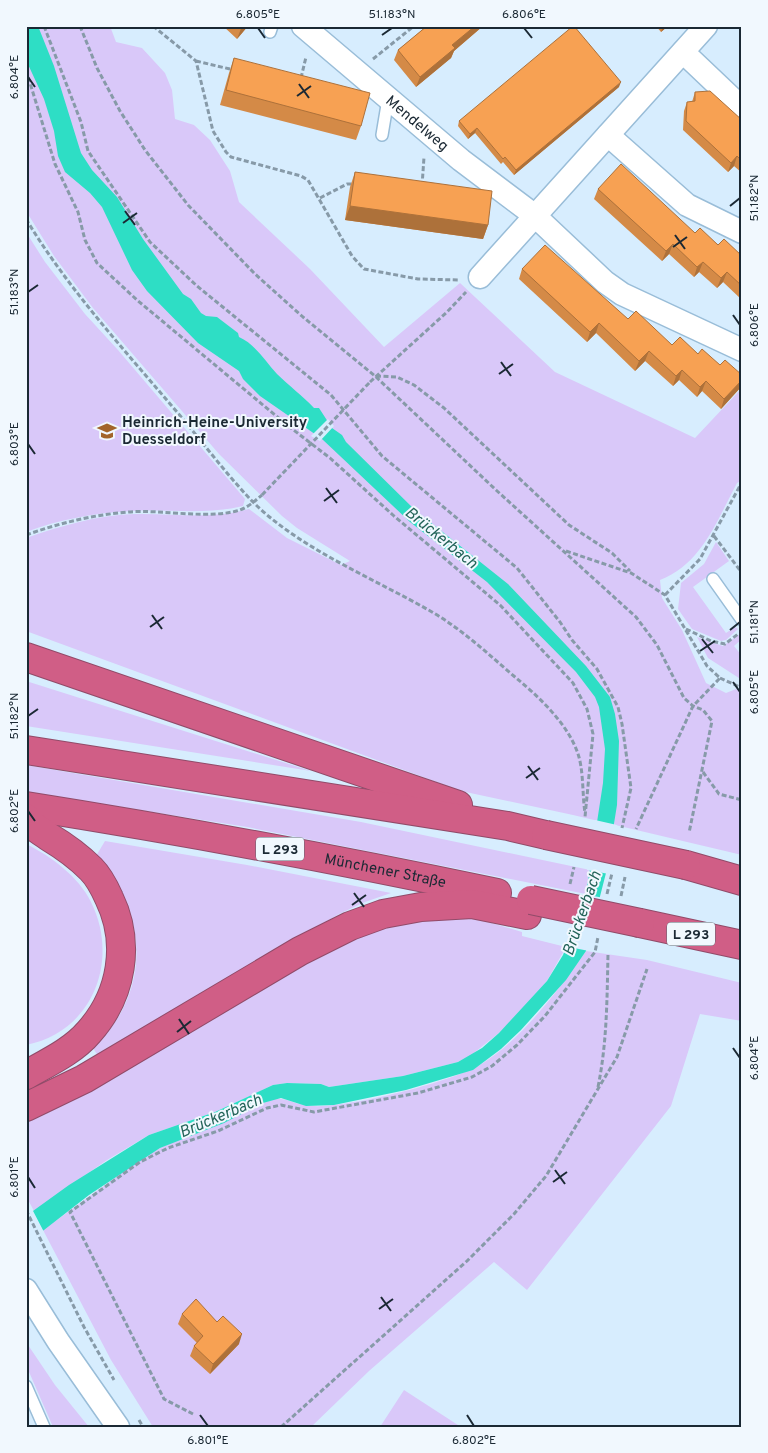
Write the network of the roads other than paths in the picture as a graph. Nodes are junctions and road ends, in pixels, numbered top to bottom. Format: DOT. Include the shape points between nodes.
graph roads {
  1 [pos="706,26"];
  2 [pos="308,30"];
  3 [pos="683,52"];
  4 [pos="388,99"];
  5 [pos="742,108"];
  6 [pos="382,135"];
  7 [pos="608,135"];
  8 [pos="534,215"];
  9 [pos="742,232"];
  10 [pos="478,279"];
  11 [pos="742,350"];
  12 [pos="713,579"];
  13 [pos="742,620"];
  14 [pos="26,657"];
  15 [pos="26,750"];
  16 [pos="26,806"];
  17 [pos="26,818"];
  18 [pos="508,826"];
  19 [pos="742,881"];
  20 [pos="529,908"];
  21 [pos="742,945"];
  22 [pos="28,1072"];
  23 [pos="26,1107"];
  24 [pos="26,1290"];
  25 [pos="26,1386"];
  26 [pos="128,1423"];
  27 [pos="44,1427"];
  1 -- 3 [label="street"];
  2 -- 4 [label="street, Mendelweg"];
  3 -- 5 [label="street"];
  3 -- 7 [label="street"];
  4 -- 6 [label="lane"];
  4 -- 8 [label="street, Mendelweg"];
  7 -- 8 [label="street"];
  7 -- 9 [label="street" via="688,205"];
  8 -- 10 [label="street"];
  8 -- 11 [label="street, Mendelweg" via="622,294"];
  12 -- 13 [label="lane"];
  14 -- 18 [label="highway" via="485,814"];
  15 -- 18 [label="highway"];
  16 -- 20 [label="highway, Münchener Straße / L 293" via="361,864"];
  17 -- 22 [label="highway" via="33,828 49,836 92,870 111,902 122,940 122,962 115,989 89,1032 70,1049"];
  18 -- 19 [label="highway, bridge" via="686,865"];
  20 -- 21 [label="highway, Münchener Straße / L 293, bridge" via="609,914"];
  20 -- 23 [label="highway" via="472,904 421,906 383,914 350,926 300,951 84,1079"];
  24 -- 26 [label="street" via="58,1340"];
  25 -- 27 [label="lane"];
}
